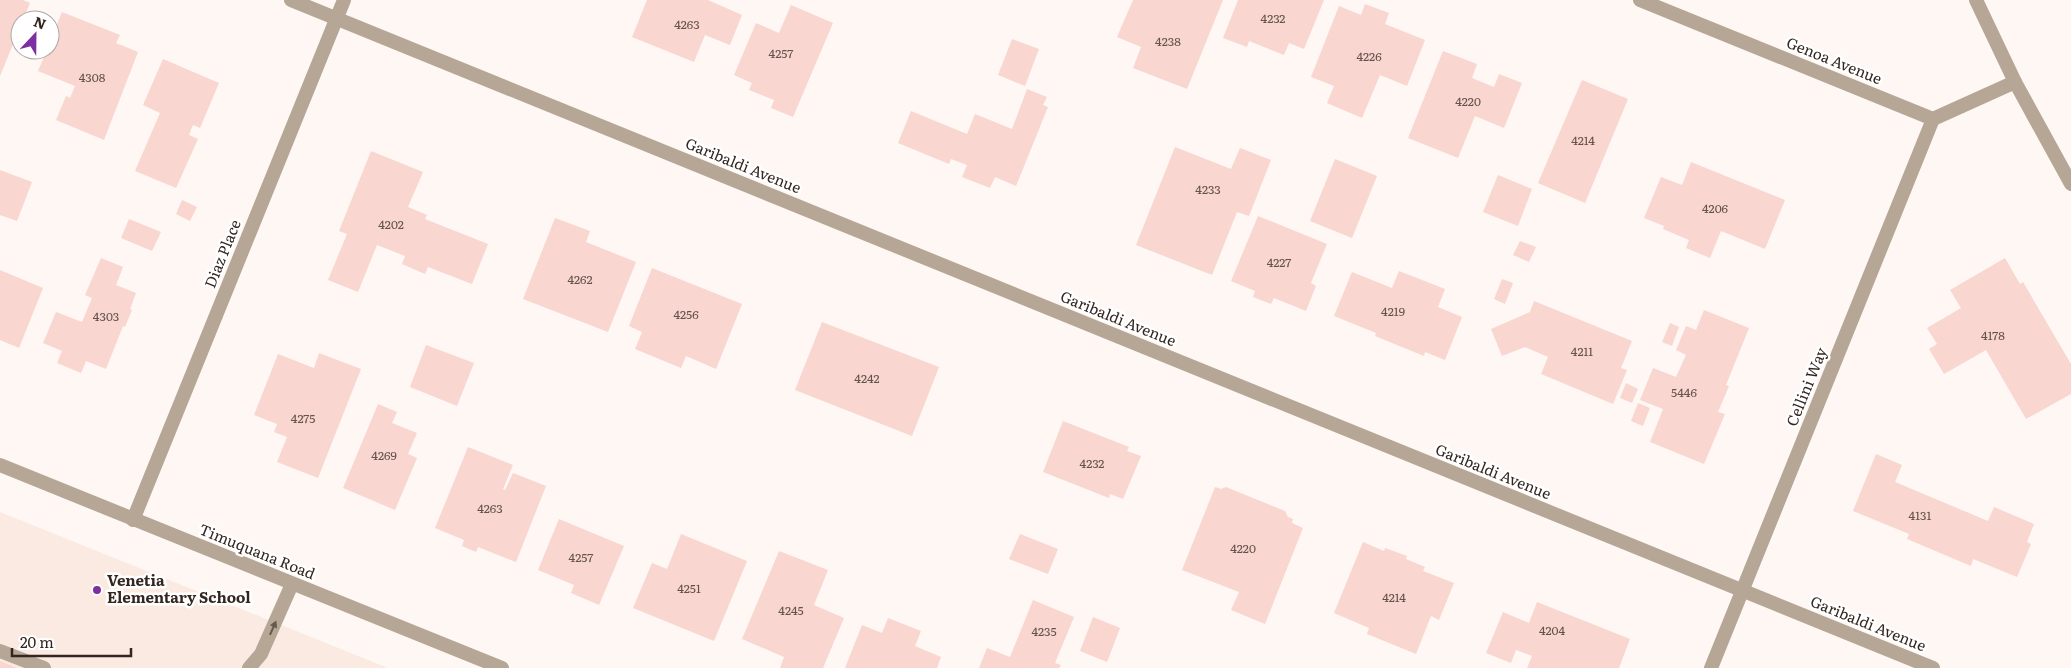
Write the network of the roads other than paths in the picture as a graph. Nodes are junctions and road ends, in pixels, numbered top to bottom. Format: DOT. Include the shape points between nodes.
graph roads {
  1 [pos="291,0"];
  2 [pos="344,0"];
  3 [pos="1640,0"];
  4 [pos="1976,0"];
  5 [pos="336,18"];
  6 [pos="2015,82"];
  7 [pos="1933,118"];
  8 [pos="2071,184"];
  9 [pos="0,465"];
  10 [pos="133,520"];
  11 [pos="292,584"];
  12 [pos="1742,591"];
  13 [pos="0,651"];
  14 [pos="44,668"];
  15 [pos="249,668"];
  16 [pos="502,668"];
  17 [pos="1711,668"];
  18 [pos="1933,668"];
  1 -- 5 [label="street, Garibaldi Avenue"];
  2 -- 5 [label="street, Diaz Place"];
  3 -- 7 [label="street, Genoa Avenue"];
  4 -- 6 [label="street"];
  5 -- 10 [label="street, Diaz Place"];
  5 -- 12 [label="street, Garibaldi Avenue"];
  6 -- 7 [label="street"];
  6 -- 8 [label="street"];
  7 -- 12 [label="street, Cellini Way"];
  9 -- 10 [label="street, Timuquana Road"];
  10 -- 11 [label="street, Timuquana Road"];
  15 -- 11 [label="street, one-way" via="261,654"];
  11 -- 16 [label="street, Timuquana Road"];
  12 -- 17 [label="street, Cellini Way"];
  12 -- 18 [label="street, Garibaldi Avenue"];
  13 -- 14 [label="street"];
}
